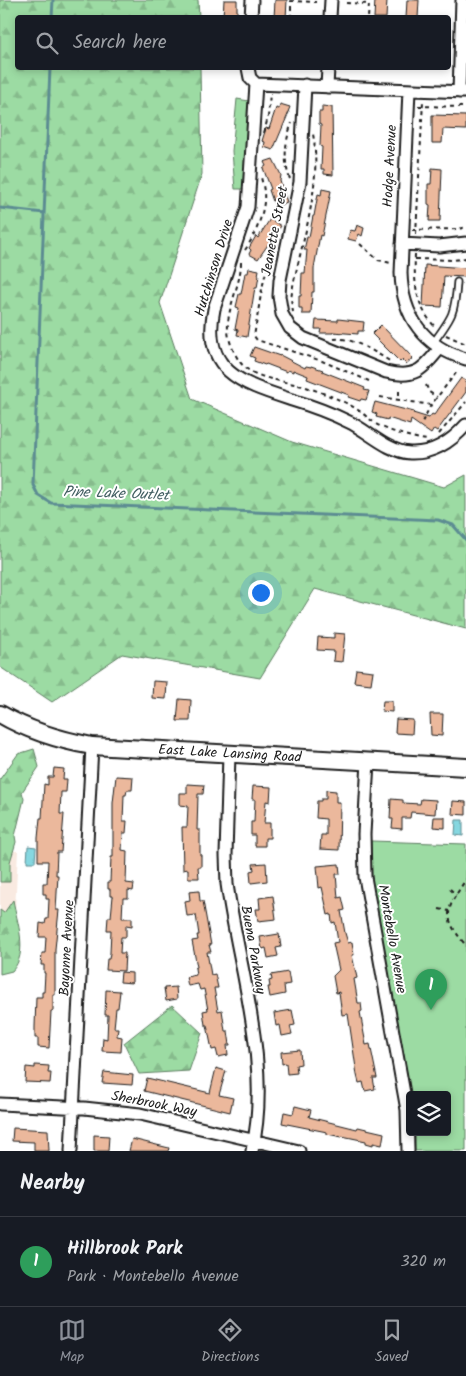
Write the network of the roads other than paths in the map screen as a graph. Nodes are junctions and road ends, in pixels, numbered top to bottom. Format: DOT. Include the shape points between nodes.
graph roads {
  1 [pos="252,0"];
  2 [pos="331,0"];
  3 [pos="462,0"];
  4 [pos="251,15"];
  5 [pos="330,15"];
  6 [pos="248,70"];
  7 [pos="328,70"];
  8 [pos="256,84"];
  9 [pos="305,86"];
  10 [pos="327,87"];
  11 [pos="409,90"];
  12 [pos="462,92"];
  13 [pos="466,243"];
  14 [pos="402,244"];
  15 [pos="458,282"];
  16 [pos="437,346"];
  17 [pos="466,359"];
  18 [pos="466,425"];
  19 [pos="0,714"];
  20 [pos="92,746"];
  21 [pos="229,754"];
  22 [pos="368,762"];
  23 [pos="466,767"];
  24 [pos="0,1104"];
  25 [pos="74,1108"];
  26 [pos="253,1146"];
  27 [pos="71,1151"];
  28 [pos="299,1151"];
  29 [pos="408,1151"];
  1 -- 4 [label="street"];
  2 -- 5 [label="street"];
  3 -- 12 [label="street"];
  6 -- 8 [label="street"];
  7 -- 10 [label="street"];
  8 -- 9 [label="street"];
  8 -- 18 [label="street, Hutchinson Drive" via="248,207 211,320 213,344 222,364 243,382 323,410 408,453 434,449"];
  9 -- 10 [label="street"];
  9 -- 16 [label="street, Jeanette Street" via="300,182 279,288 284,322 303,338 398,375 426,367"];
  10 -- 11 [label="street"];
  11 -- 12 [label="street"];
  11 -- 14 [label="street, Hodge Avenue"];
  13 -- 14 [label="street" via="439,246"];
  14 -- 16 [label="street, Hodge Avenue" via="404,302 421,332"];
  15 -- 16 [label="lane" via="456,306"];
  16 -- 17 [label="street"];
  19 -- 20 [label="street, East Lake Lansing Road" via="54,738"];
  20 -- 21 [label="street, East Lake Lansing Road"];
  20 -- 25 [label="street, Bayonne Avenue"];
  21 -- 22 [label="street, East Lake Lansing Road"];
  21 -- 26 [label="street, Buena Parkway" via="227,884 258,1065 258,1113"];
  22 -- 23 [label="street, East Lake Lansing Road"];
  22 -- 29 [label="street, Montebello Avenue" via="365,877 407,1110"];
  24 -- 25 [label="street, Sherbrook Way"];
  25 -- 26 [label="street, Sherbrook Way" via="140,1114"];
  25 -- 27 [label="street, Bayonne Avenue"];
  26 -- 28 [label="street, Sherbrook Way"];
}
